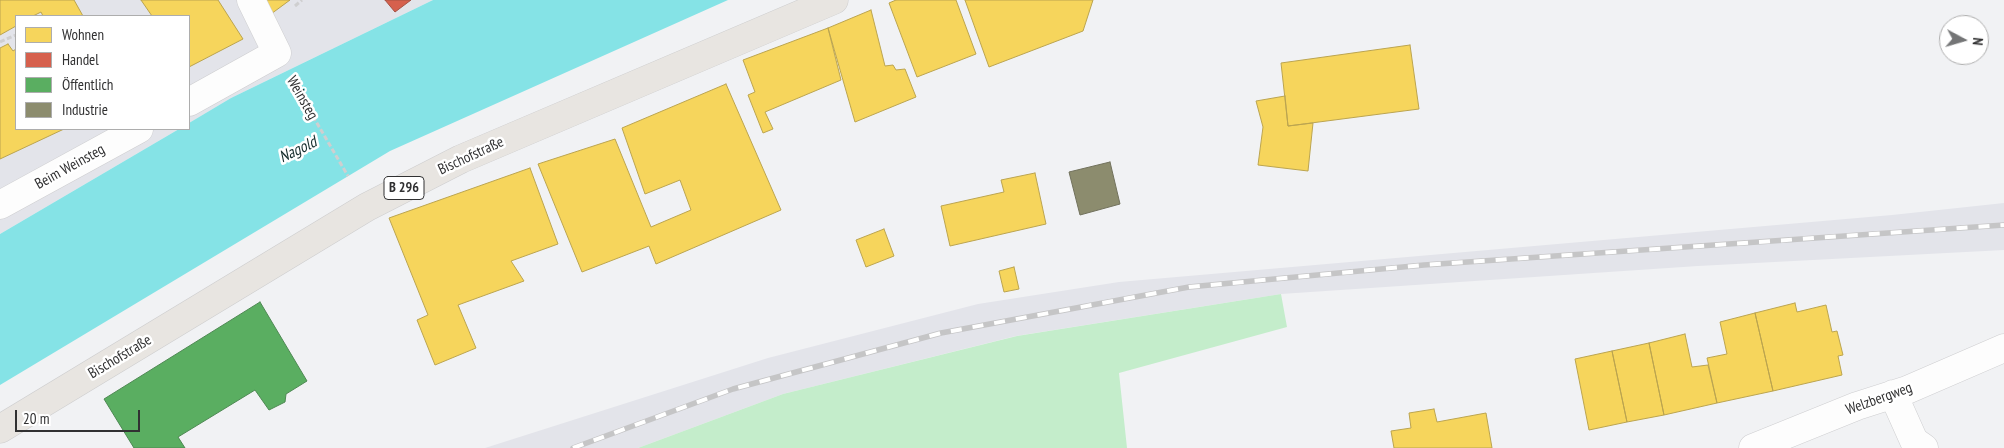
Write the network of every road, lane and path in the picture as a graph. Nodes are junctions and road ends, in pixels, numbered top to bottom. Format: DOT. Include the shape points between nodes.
graph roads {
  1 [pos="250,0"];
  2 [pos="834,0"];
  3 [pos="15,35"];
  4 [pos="0,42"];
  5 [pos="290,77"];
  6 [pos="190,101"];
  7 [pos="137,130"];
  8 [pos="349,178"];
  9 [pos="0,206"];
  10 [pos="2004,348"];
  11 [pos="1893,394"];
  12 [pos="0,429"];
  13 [pos="1753,448"];
  14 [pos="1924,448"];
  1 -- 6 [label="street" via="277,53"];
  2 -- 12 [label="main road, Bischofstraße / B 296" via="461,159 367,207"];
  3 -- 4 [label="path"];
  5 -- 8 [label="path, Weinsteg"];
  7 -- 9 [label="street, Beim Weinsteg"];
  10 -- 11 [label="street, Welzbergweg"];
  11 -- 13 [label="street, Welzbergweg"];
  11 -- 14 [label="street" via="1914,441"];
}
